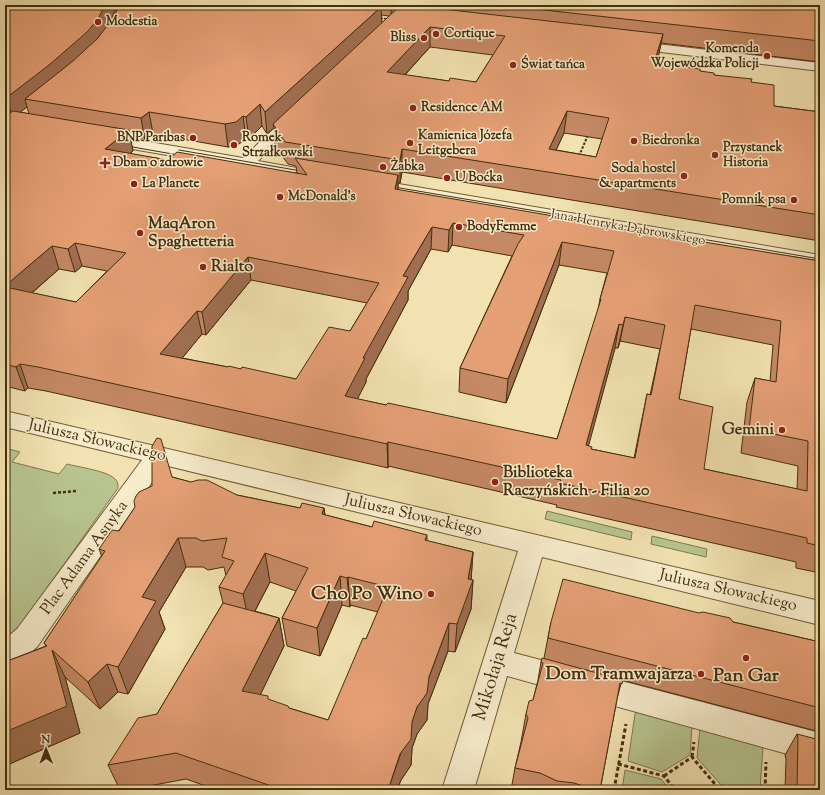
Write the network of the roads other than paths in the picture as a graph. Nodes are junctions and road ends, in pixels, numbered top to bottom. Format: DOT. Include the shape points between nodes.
graph roads {
  1 [pos="622,44"];
  2 [pos="820,67"];
  3 [pos="304,108"];
  4 [pos="90,140"];
  5 [pos="246,164"];
  6 [pos="820,261"];
  7 [pos="5,419"];
  8 [pos="159,455"];
  9 [pos="533,545"];
  10 [pos="820,613"];
  11 [pos="5,654"];
  12 [pos="498,662"];
  13 [pos="820,748"];
  14 [pos="462,789"];
  1 -- 2 [label="street"];
  3 -- 5 [label="street"];
  4 -- 5 [label="street, Jana Henryka Dąbrowskiego"];
  5 -- 6 [label="street, Jana Henryka Dąbrowskiego"];
  7 -- 8 [label="street, Juliusza Słowackiego"];
  8 -- 9 [label="street, Juliusza Słowackiego"];
  8 -- 11 [label="street, Plac Adama Asnyka" via="27,638"];
  9 -- 10 [label="street, Juliusza Słowackiego"];
  9 -- 12 [label="street, Mikołaja Reja"];
  12 -- 13 [label="street"];
  12 -- 14 [label="street, Mikołaja Reja"];
}
